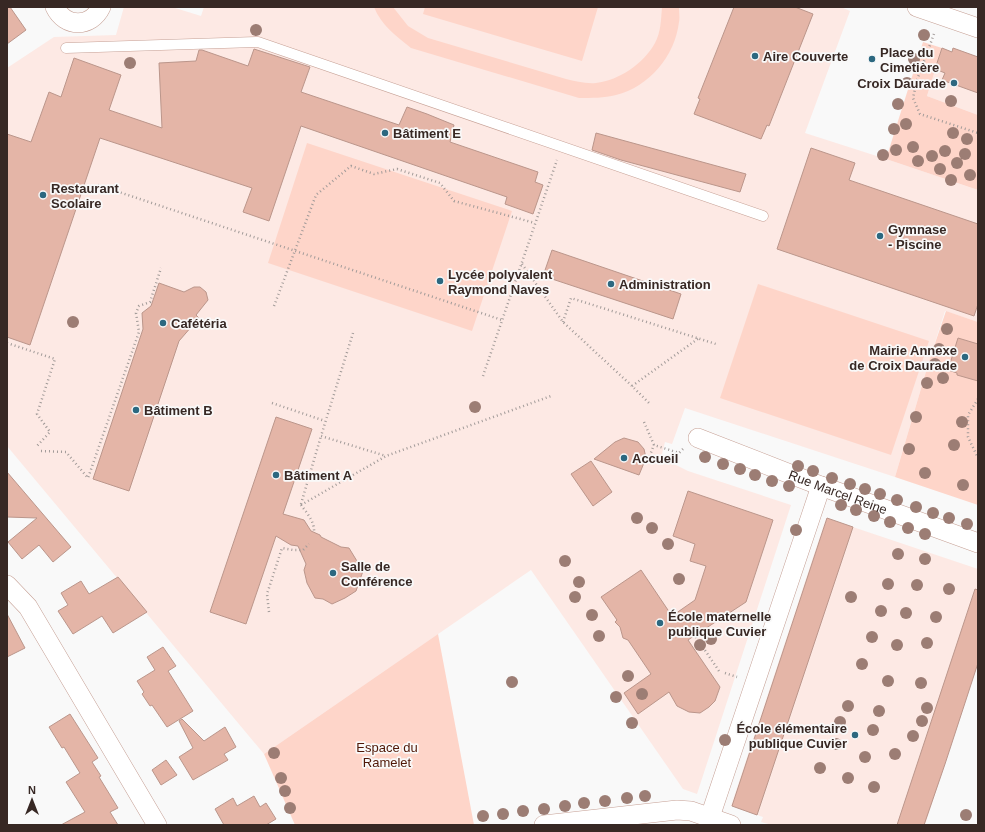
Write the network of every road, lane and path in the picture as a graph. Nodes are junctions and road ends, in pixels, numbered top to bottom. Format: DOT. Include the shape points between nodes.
graph roads {
  1 [pos="55,7"];
  2 [pos="101,7"];
  3 [pos="917,7"];
  4 [pos="942,14"];
  5 [pos="978,28"];
  6 [pos="66,48"];
  7 [pos="978,133"];
  8 [pos="562,146"];
  9 [pos="98,185"];
  10 [pos="763,216"];
  11 [pos="535,223"];
  12 [pos="295,250"];
  13 [pos="522,263"];
  14 [pos="161,268"];
  15 [pos="274,306"];
  16 [pos="502,320"];
  17 [pos="563,322"];
  18 [pos="353,333"];
  19 [pos="699,338"];
  20 [pos="7,343"];
  21 [pos="716,344"];
  22 [pos="483,376"];
  23 [pos="632,386"];
  24 [pos="552,396"];
  25 [pos="978,399"];
  26 [pos="272,403"];
  27 [pos="651,405"];
  28 [pos="325,421"];
  29 [pos="644,422"];
  30 [pos="321,436"];
  31 [pos="698,438"];
  32 [pos="654,445"];
  33 [pos="37,446"];
  34 [pos="664,448"];
  35 [pos="41,451"];
  36 [pos="386,456"];
  37 [pos="978,458"];
  38 [pos="648,460"];
  39 [pos="821,486"];
  40 [pos="301,505"];
  41 [pos="314,533"];
  42 [pos="978,543"];
  43 [pos="309,544"];
  44 [pos="7,585"];
  45 [pos="269,612"];
  46 [pos="696,637"];
  47 [pos="719,671"];
  48 [pos="725,673"];
  49 [pos="735,676"];
  50 [pos="710,817"];
  51 [pos="157,825"];
  52 [pos="544,825"];
  53 [pos="731,825"];
  1 -- 2 [label="street" via="65,19 80,23 94,17"];
  3 -- 4 [label="street"];
  4 -- 5 [label="street"];
  4 -- 7 [label="path" via="917,80 913,98 920,114"];
  6 -- 8 [label="lane" via="258,42"];
  8 -- 10 [label="lane"];
  8 -- 11 [label="path"];
  9 -- 12 [label="path"];
  11 -- 12 [label="path" via="454,201 440,184 397,169 374,174 351,166 316,195"];
  11 -- 13 [label="path"];
  12 -- 15 [label="path"];
  12 -- 16 [label="path"];
  13 -- 16 [label="path"];
  13 -- 17 [label="path"];
  14 -- 35 [label="path" via="150,302 139,306 136,313 139,332 88,478 66,452"];
  16 -- 22 [label="path"];
  17 -- 19 [label="path" via="571,298"];
  17 -- 23 [label="path"];
  18 -- 28 [label="path"];
  19 -- 21 [label="path"];
  19 -- 23 [label="path"];
  20 -- 33 [label="path" via="55,359 37,414 50,432"];
  23 -- 27 [label="path"];
  24 -- 36 [label="path"];
  25 -- 37 [label="path" via="968,414 968,437"];
  26 -- 28 [label="path"];
  28 -- 30 [label="path"];
  29 -- 32 [label="path"];
  30 -- 36 [label="path"];
  30 -- 40 [label="path"];
  31 -- 39 [label="street, Rue Marcel Reine"];
  32 -- 34 [label="path"];
  32 -- 38 [label="path"];
  36 -- 40 [label="path"];
  39 -- 42 [label="street, Rue Marcel Reine"];
  39 -- 50 [label="street"];
  40 -- 41 [label="path" via="311,520"];
  43 -- 45 [label="path" via="303,550 282,548 267,594"];
  44 -- 51 [label="street" via="28,607"];
  46 -- 47 [label="path"];
  48 -- 49 [label="path"];
  50 -- 52 [label="street" via="677,810"];
  50 -- 53 [label="street"];
}
